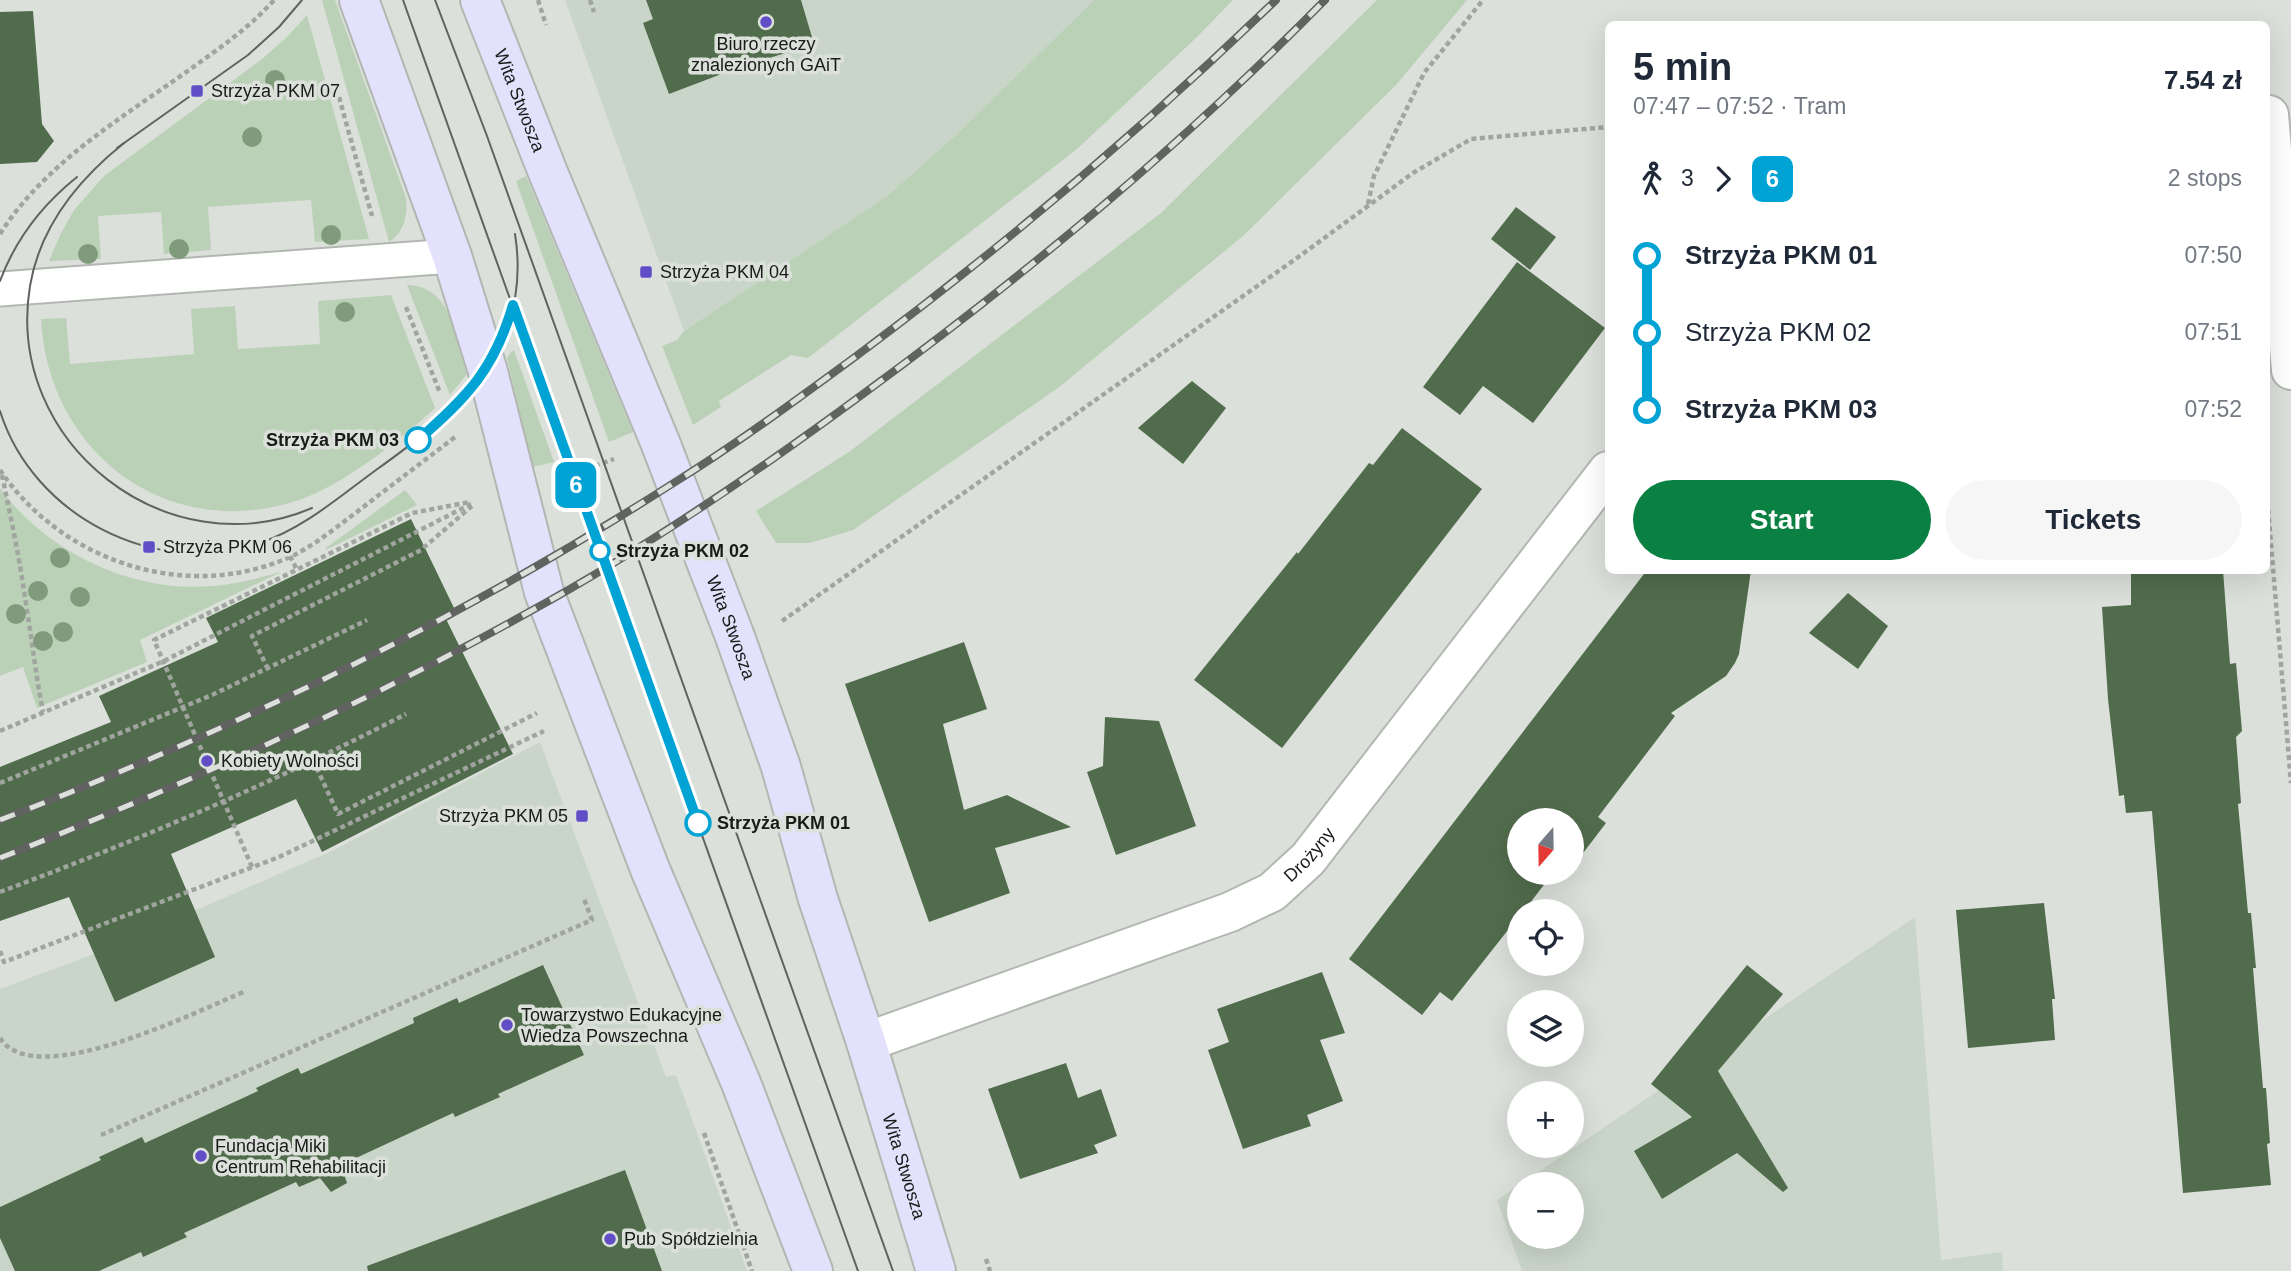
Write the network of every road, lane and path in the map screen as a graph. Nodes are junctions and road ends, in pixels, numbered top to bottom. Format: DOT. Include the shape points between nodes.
graph roads {
  1 [pos="274,0"];
  2 [pos="359,0"];
  3 [pos="481,0"];
  4 [pos="590,0"];
  5 [pos="1483,0"];
  6 [pos="594,12"];
  7 [pos="2275,114"];
  8 [pos="1605,127"];
  9 [pos="1368,205"];
  10 [pos="0,234"];
  11 [pos="452,256"];
  12 [pos="0,289"];
  13 [pos="2291,370"];
  14 [pos="456,437"];
  15 [pos="616,458"];
  16 [pos="0,470"];
  17 [pos="1605,475"];
  18 [pos="560,479"];
  19 [pos="478,500"];
  20 [pos="2270,532"];
  21 [pos="290,556"];
  22 [pos="297,570"];
  23 [pos="367,620"];
  24 [pos="773,628"];
  25 [pos="164,661"];
  26 [pos="268,669"];
  27 [pos="542,710"];
  28 [pos="43,712"];
  29 [pos="406,714"];
  30 [pos="546,730"];
  31 [pos="0,731"];
  32 [pos="313,760"];
  33 [pos="0,783"];
  34 [pos="2291,783"];
  35 [pos="252,867"];
  36 [pos="0,892"];
  37 [pos="584,899"];
  38 [pos="0,951"];
  39 [pos="2,964"];
  40 [pos="246,992"];
  41 [pos="0,1038"];
  42 [pos="866,1042"];
  43 [pos="101,1135"];
  44 [pos="813,1271"];
  45 [pos="936,1271"];
  1 -- 10 [label="path" via="229,42 47,175"];
  2 -- 11 [label="street"];
  3 -- 42 [label="street, Wita Stwosza" via="734,634 781,767 818,899"];
  4 -- 6 [label="path"];
  5 -- 9 [label="path" via="1424,73 1374,176"];
  7 -- 13 [label="street"];
  8 -- 9 [label="path" via="1471,139"];
  9 -- 24 [label="path"];
  11 -- 12 [label="lane"];
  11 -- 44 [label="street" via="487,368 544,592"];
  14 -- 21 [label="path" via="325,536"];
  15 -- 18 [label="path"];
  16 -- 21 [label="path" via="25,502 60,530 96,553 135,569 171,575 223,574"];
  16 -- 28 [label="path"];
  17 -- 42 [label="street, Drożyny" via="1308,859 1272,892 1230,912"];
  19 -- 22 [label="path" via="412,513"];
  19 -- 25 [label="path"];
  19 -- 26 [label="path" via="421,550 252,636"];
  20 -- 34 [label="path"];
  21 -- 22 [label="path"];
  22 -- 25 [label="path" via="154,640"];
  23 -- 26 [label="path, bridge"];
  25 -- 28 [label="path"];
  25 -- 35 [label="path"];
  26 -- 33 [label="path, bridge"];
  27 -- 32 [label="path" via="338,814"];
  28 -- 31 [label="path"];
  29 -- 32 [label="path, bridge"];
  30 -- 35 [label="path"];
  32 -- 36 [label="path, bridge" via="162,828"];
  35 -- 39 [label="path"];
  37 -- 43 [label="path" via="592,920"];
  38 -- 39 [label="path"];
  40 -- 41 [label="path" via="116,1045 67,1055 33,1057 5,1046"];
  42 -- 45 [label="street, Wita Stwosza"];
}
